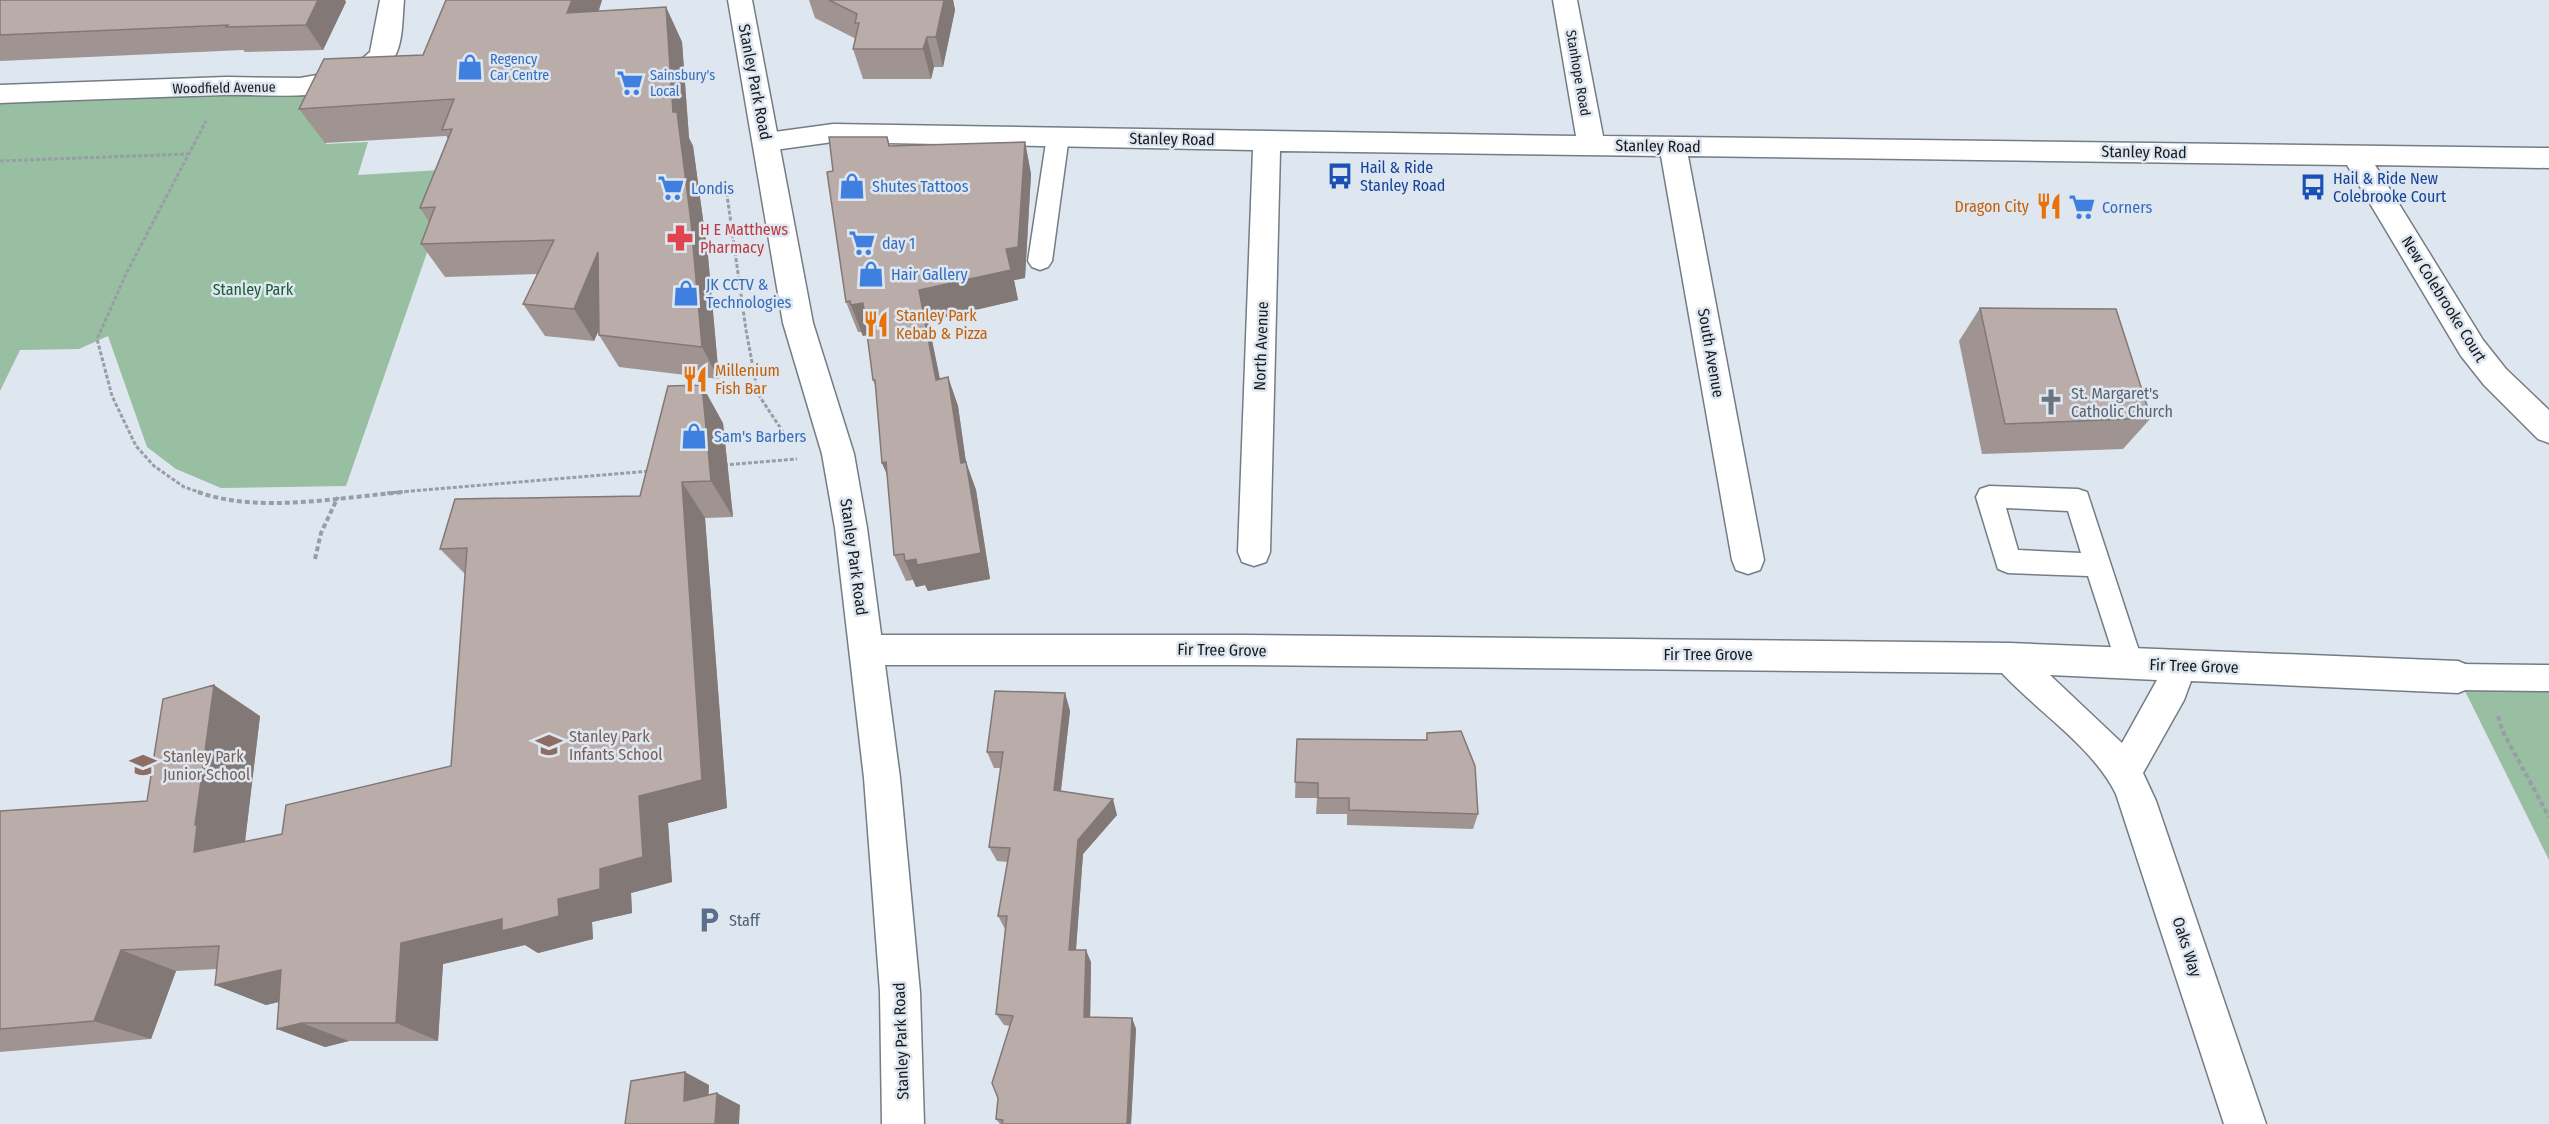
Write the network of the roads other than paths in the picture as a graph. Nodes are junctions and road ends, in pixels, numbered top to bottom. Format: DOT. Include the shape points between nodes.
graph roads {
  1 [pos="392,0"];
  2 [pos="740,0"];
  3 [pos="1565,0"];
  4 [pos="0,94"];
  5 [pos="1058,136"];
  6 [pos="1267,141"];
  7 [pos="767,142"];
  8 [pos="1591,145"];
  9 [pos="1673,146"];
  10 [pos="2355,155"];
  11 [pos="2549,158"];
  12 [pos="1040,261"];
  13 [pos="2549,429"];
  14 [pos="1254,552"];
  15 [pos="1748,560"];
  16 [pos="2098,565"];
  17 [pos="867,650"];
  18 [pos="2010,658"];
  19 [pos="2129,663"];
  20 [pos="2178,665"];
  21 [pos="2472,678"];
  22 [pos="2549,678"];
  23 [pos="2124,773"];
  24 [pos="903,1124"];
  25 [pos="2245,1124"];
  1 -- 4 [label="street, Woodfield Avenue" via="382,56 359,75 336,82 300,87"];
  2 -- 7 [label="street, Stanley Park Road"];
  3 -- 8 [label="street, Stanhope Road"];
  5 -- 6 [label="street, Stanley Road"];
  5 -- 7 [label="street, Stanley Road" via="833,133"];
  5 -- 12 [label="lane"];
  6 -- 8 [label="street, Stanley Road"];
  6 -- 14 [label="street, North Avenue"];
  7 -- 17 [label="street, Stanley Park Road" via="798,323 838,454"];
  8 -- 9 [label="street, Stanley Road"];
  9 -- 10 [label="street, Stanley Road"];
  9 -- 15 [label="street, South Avenue"];
  10 -- 11 [label="street, Stanley Road"];
  10 -- 13 [label="street, New Colebrooke Court" via="2472,348 2494,377"];
  16 -- 19 [label="lane"];
  17 -- 18 [label="street, Fir Tree Grove"];
  17 -- 24 [label="street, Stanley Park Road" via="900,992"];
  18 -- 19 [label="street, Fir Tree Grove"];
  18 -- 23 [label="street, Oaks Way" via="2035,686 2074,718"];
  19 -- 20 [label="street, Fir Tree Grove"];
  20 -- 21 [label="street, Fir Tree Grove"];
  20 -- 23 [label="street" via="2172,689"];
  21 -- 22 [label="lane, Fir Tree Grove"];
  23 -- 25 [label="street, Oaks Way" via="2138,801"];
}
